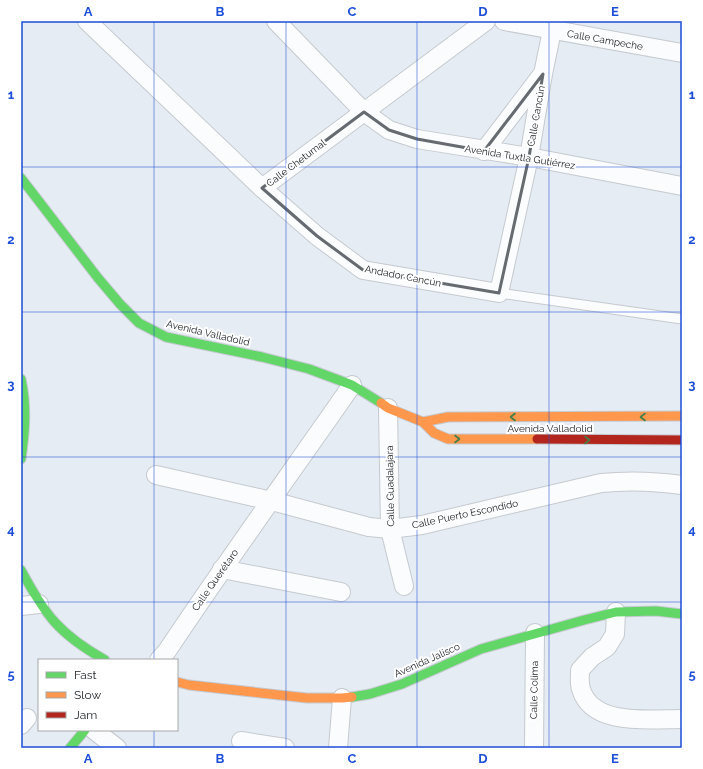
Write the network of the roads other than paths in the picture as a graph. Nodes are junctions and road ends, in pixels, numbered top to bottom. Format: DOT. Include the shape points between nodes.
graph roads {
  1 [pos="276,21"];
  2 [pos="486,21"];
  3 [pos="504,21"];
  4 [pos="96,23"];
  5 [pos="553,26"];
  6 [pos="682,54"];
  7 [pos="543,74"];
  8 [pos="364,112"];
  9 [pos="484,151"];
  10 [pos="529,157"];
  11 [pos="21,178"];
  12 [pos="682,186"];
  13 [pos="262,188"];
  14 [pos="499,293"];
  15 [pos="682,319"];
  16 [pos="21,379"];
  17 [pos="352,385"];
  18 [pos="388,408"];
  19 [pos="682,416"];
  20 [pos="423,422"];
  21 [pos="682,440"];
  22 [pos="21,459"];
  23 [pos="156,475"];
  24 [pos="682,485"];
  25 [pos="272,501"];
  26 [pos="390,529"];
  27 [pos="222,569"];
  28 [pos="21,570"];
  29 [pos="404,586"];
  30 [pos="341,592"];
  31 [pos="39,604"];
  32 [pos="21,606"];
  33 [pos="616,612"];
  34 [pos="682,614"];
  35 [pos="535,633"];
  36 [pos="103,659"];
  37 [pos="160,659"];
  38 [pos="178,682"];
  39 [pos="342,698"];
  40 [pos="682,719"];
  41 [pos="84,731"];
  42 [pos="95,731"];
  43 [pos="241,741"];
  44 [pos="70,748"];
  45 [pos="117,748"];
  46 [pos="285,748"];
  47 [pos="338,748"];
  48 [pos="534,748"];
  1 -- 8 [label="street, Avenida Tuxtla Gutiérrez"];
  2 -- 8 [label="street, Calle Chetumal"];
  3 -- 5 [label="street, Calle Campeche"];
  4 -- 13 [label="street, Calle Chetumal"];
  5 -- 6 [label="street, Calle Campeche"];
  5 -- 7 [label="street, Calle Cancún"];
  7 -- 9 [label="street"];
  7 -- 10 [label="street, Calle Cancún"];
  8 -- 9 [label="street, Avenida Tuxtla Gutiérrez" via="389,130 417,140"];
  8 -- 13 [label="street, Calle Chetumal"];
  9 -- 10 [label="street, Avenida Tuxtla Gutiérrez"];
  10 -- 12 [label="street, Avenida Tuxtla Gutiérrez"];
  10 -- 14 [label="street, Calle Cancún"];
  11 -- 17 [label="main road, Avenida Valladolid" via="98,278 139,323 166,337 309,369"];
  13 -- 14 [label="street, Andador Cancún" via="317,236 363,270"];
  14 -- 15 [label="lane"];
  16 -- 22 [label="main road" via="25,392 26,423"];
  17 -- 18 [label="main road, Avenida Valladolid"];
  17 -- 25 [label="street, Calle Querétaro"];
  18 -- 20 [label="main road, Avenida Valladolid"];
  18 -- 26 [label="street, Calle Guadalajara"];
  19 -- 20 [label="main road, Avenida Valladolid, one-way" via="448,417"];
  20 -- 21 [label="main road, Avenida Valladolid, one-way" via="434,433 448,439"];
  23 -- 25 [label="street, Calle Puerto Escondido"];
  24 -- 26 [label="street, Calle Puerto Escondido" via="652,481 601,483 422,525"];
  25 -- 26 [label="street, Calle Puerto Escondido" via="369,527"];
  25 -- 27 [label="street, Calle Querétaro"];
  26 -- 29 [label="street, Calle Guadalajara"];
  27 -- 30 [label="street"];
  27 -- 37 [label="street, Calle Querétaro"];
  28 -- 31 [label="main road"];
  31 -- 32 [label="street"];
  31 -- 36 [label="main road" via="59,628 85,649"];
  33 -- 34 [label="main road, Avenida Jalisco" via="656,611"];
  33 -- 35 [label="main road, Avenida Jalisco"];
  33 -- 40 [label="street" via="615,634 607,647 592,657 580,670 580,688 591,706 610,716 630,719"];
  35 -- 39 [label="main road, Avenida Jalisco" via="481,649 402,684 370,694"];
  35 -- 48 [label="street, Calle Colima"];
  38 -- 39 [label="main road, Avenida Jalisco" via="307,698"];
  39 -- 47 [label="street"];
  41 -- 44 [label="main road"];
  42 -- 45 [label="street"];
  43 -- 46 [label="street"];
}
